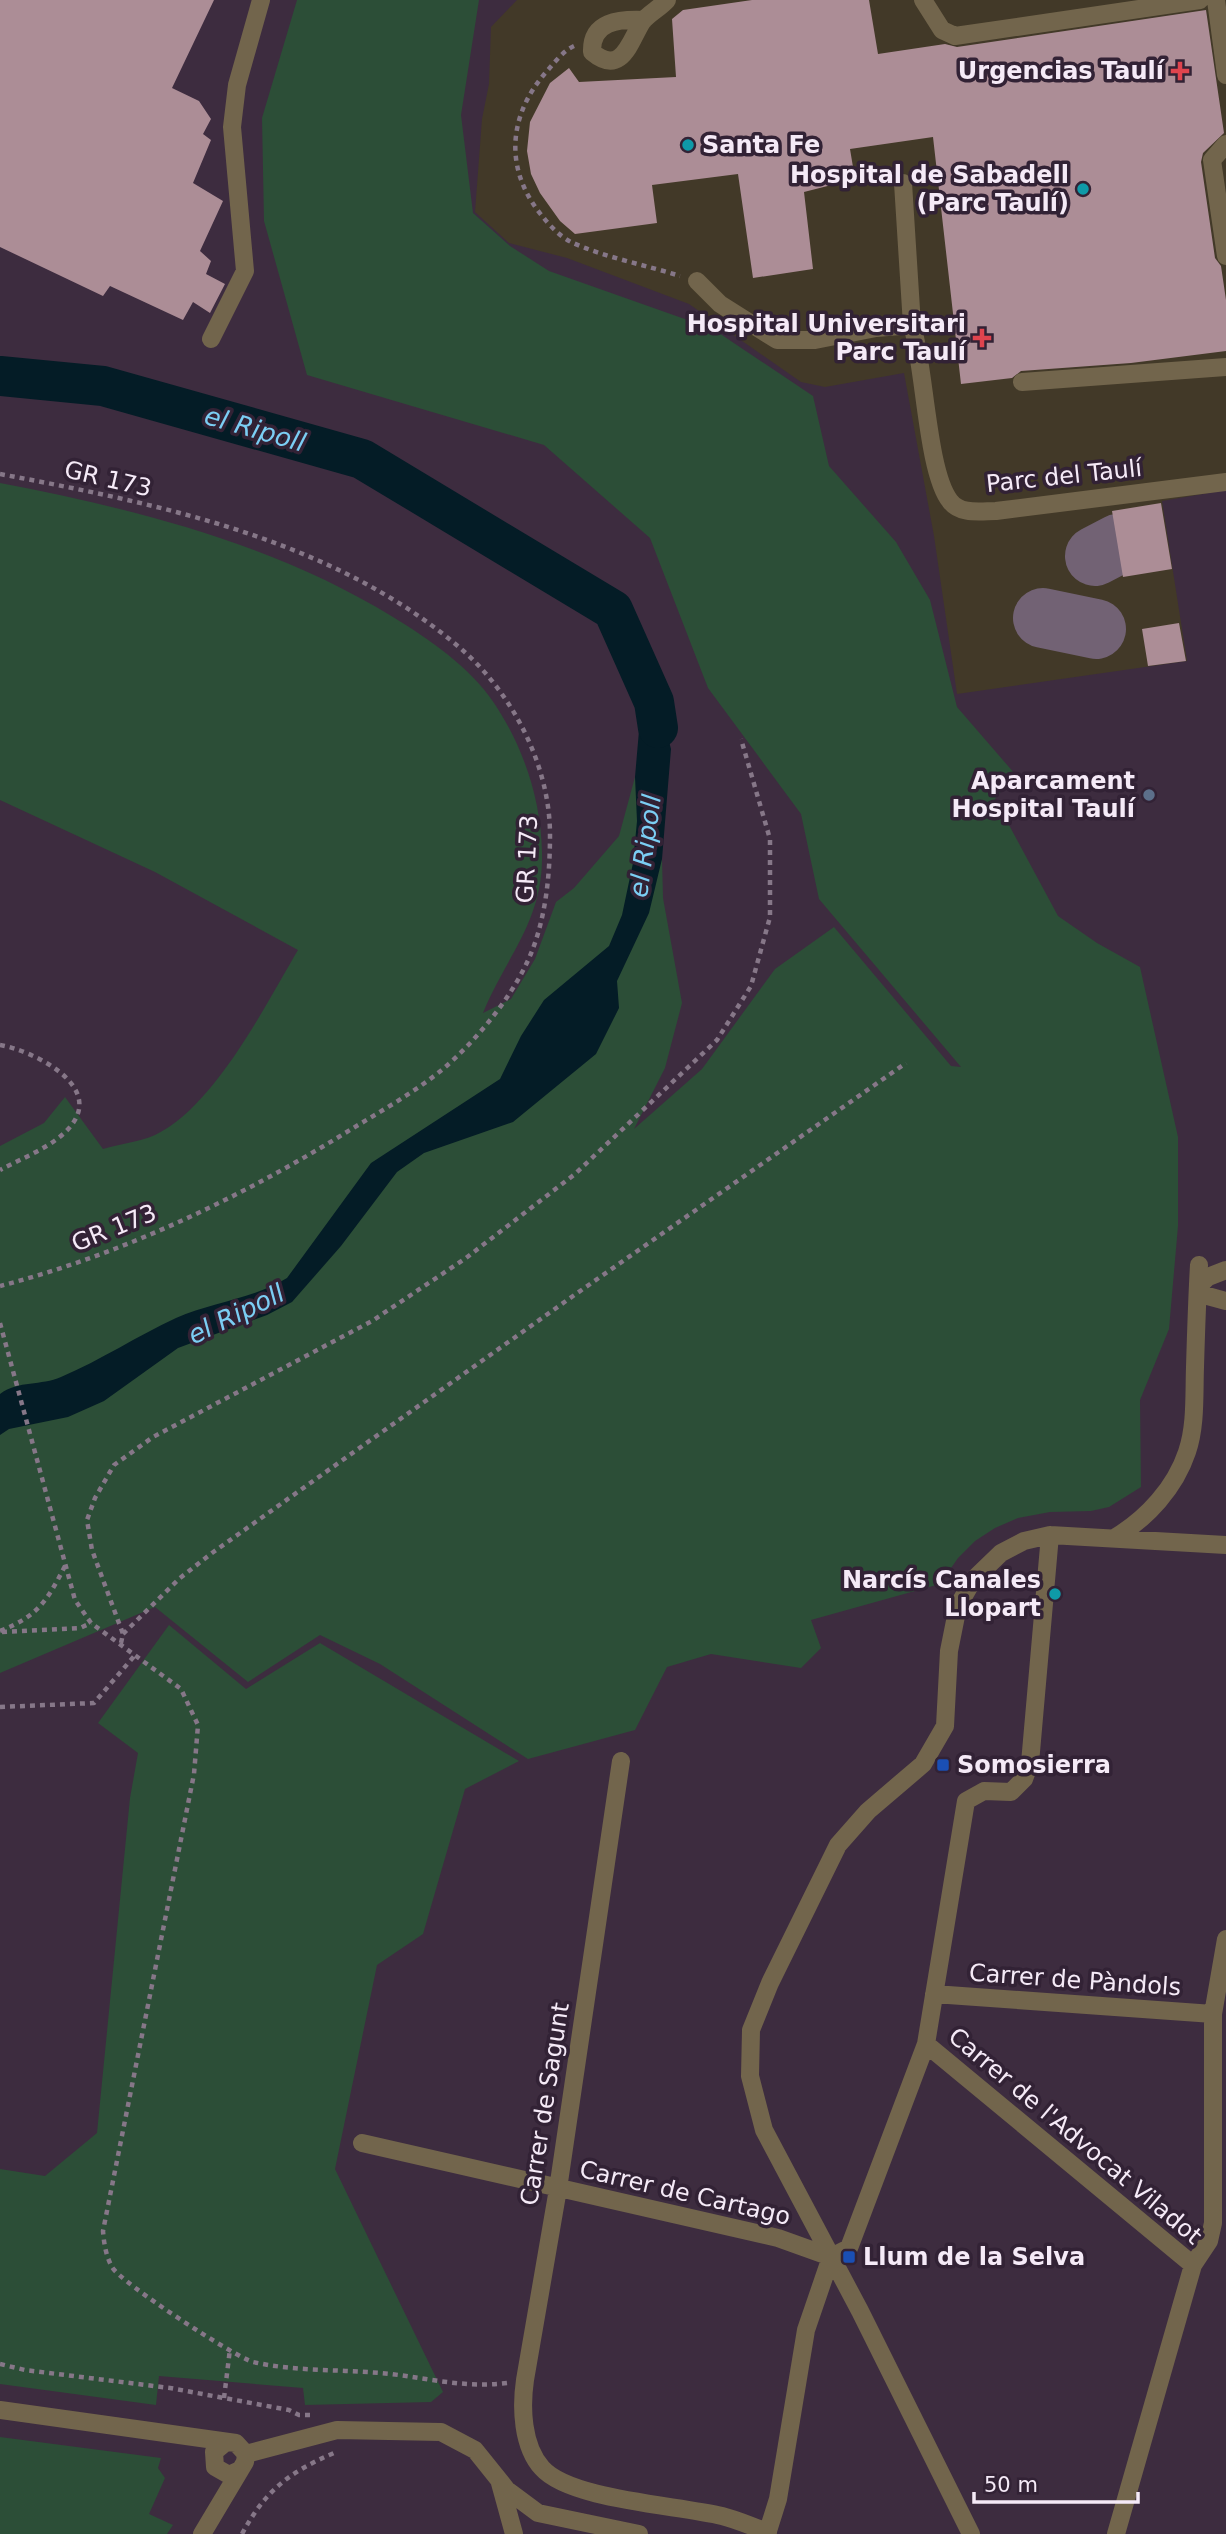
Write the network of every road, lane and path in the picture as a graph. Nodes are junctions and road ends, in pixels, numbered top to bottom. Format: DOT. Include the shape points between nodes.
graph roads {
  1 [pos="261,0"];
  2 [pos="667,0"];
  3 [pos="923,0"];
  4 [pos="1200,0"];
  5 [pos="1216,0"];
  6 [pos="644,20"];
  7 [pos="592,39"];
  8 [pos="1224,54"];
  9 [pos="1226,75"];
  10 [pos="1226,144"];
  11 [pos="903,183"];
  12 [pos="1226,256"];
  13 [pos="696,281"];
  14 [pos="912,326"];
  15 [pos="211,339"];
  16 [pos="1226,367"];
  17 [pos="1021,382"];
  18 [pos="0,474"];
  19 [pos="1226,482"];
  20 [pos="741,739"];
  21 [pos="0,1045"];
  22 [pos="906,1063"];
  23 [pos="0,1170"];
  24 [pos="1199,1265"];
  25 [pos="1226,1270"];
  26 [pos="0,1286"];
  27 [pos="1198,1287"];
  28 [pos="1226,1301"];
  29 [pos="0,1323"];
  30 [pos="1050,1535"];
  31 [pos="1116,1537"];
  32 [pos="1226,1545"];
  33 [pos="65,1566"];
  34 [pos="91,1623"];
  35 [pos="0,1632"];
  36 [pos="123,1634"];
  37 [pos="121,1643"];
  38 [pos="136,1654"];
  39 [pos="0,1707"];
  40 [pos="621,1761"];
  41 [pos="1226,1939"];
  42 [pos="934,1994"];
  43 [pos="1213,2014"];
  44 [pos="926,2044"];
  45 [pos="362,2143"];
  46 [pos="558,2189"];
  47 [pos="831,2257"];
  48 [pos="1192,2265"];
  49 [pos="230,2349"];
  50 [pos="0,2364"];
  51 [pos="525,2380"];
  52 [pos="224,2398"];
  53 [pos="0,2410"];
  54 [pos="337,2430"];
  55 [pos="164,2432"];
  56 [pos="226,2442"];
  57 [pos="243,2462"];
  58 [pos="214,2465"];
  59 [pos="500,2483"];
  60 [pos="214,2513"];
  61 [pos="768,2533"];
  62 [pos="202,2534"];
  63 [pos="243,2534"];
  64 [pos="514,2534"];
  65 [pos="639,2534"];
  66 [pos="971,2534"];
  67 [pos="1116,2534"];
  1 -- 15 [label="street" via="237,85 232,127 245,271"];
  2 -- 6 [label="street"];
  3 -- 4 [label="street" via="942,30 955,36"];
  5 -- 8 [label="street"];
  6 -- 7 [label="street" via="624,19 602,26"];
  6 -- 7 [label="street" via="630,48 612,60 592,52"];
  7 -- 13 [label="path" via="570,47 523,103 517,127 519,180 529,201 570,242"];
  8 -- 9 [label="street"];
  10 -- 12 [label="street" via="1212,160"];
  11 -- 14 [label="street, Parc del Taulí"];
  13 -- 14 [label="street" via="720,304 777,340 815,340"];
  14 -- 19 [label="street, Parc del Taulí" via="937,473 950,502 962,510 996,511"];
  16 -- 17 [label="street"];
  18 -- 26 [label="path, GR 173" via="169,511 271,541 363,584 425,621 465,653 502,695 534,752 550,822 547,888 531,953 489,1020 442,1069 306,1157 238,1193 111,1250"];
  20 -- 36 [label="path" via="770,839 770,917 751,986 717,1040 575,1174 466,1258 372,1321 153,1437 114,1465 87,1520 92,1550"];
  21 -- 23 [label="path" via="20,1048 64,1074 79,1106 74,1123 58,1137"];
  22 -- 36 [label="path" via="212,1553"];
  24 -- 27 [label="street"];
  25 -- 27 [label="street"];
  27 -- 28 [label="street" via="1204,1295"];
  27 -- 31 [label="street" via="1194,1417 1187,1452 1156,1504"];
  29 -- 33 [label="path"];
  30 -- 31 [label="street"];
  30 -- 42 [label="street" via="1030,1763 1024,1779 1011,1791 984,1791 966,1801"];
  30 -- 47 [label="street" via="1001,1553 985,1566 963,1597 949,1651 945,1726 923,1764 868,1811 838,1845 751,2030 750,2076 764,2130"];
  31 -- 32 [label="street"];
  33 -- 34 [label="path" via="75,1600"];
  33 -- 35 [label="path" via="38,1611"];
  34 -- 35 [label="path" via="80,1628"];
  34 -- 37 [label="path"];
  36 -- 37 [label="path"];
  37 -- 38 [label="path"];
  38 -- 39 [label="path" via="94,1703"];
  38 -- 49 [label="path" via="181,1689 198,1725 197,1751 103,2231 105,2250 112,2267 135,2290"];
  40 -- 46 [label="street, Carrer de Sagunt"];
  41 -- 43 [label="street"];
  42 -- 43 [label="street, Carrer de Pàndols"];
  42 -- 44 [label="street"];
  43 -- 48 [label="street" via="1213,2223 1209,2241"];
  44 -- 47 [label="street" via="849,2248"];
  44 -- 48 [label="street, Carrer de l'Advocat Viladot"];
  45 -- 46 [label="street, Carrer de Cartago"];
  46 -- 47 [label="street, Carrer de Cartago" via="778,2238"];
  46 -- 51 [label="street, Carrer de Sagunt"];
  47 -- 61 [label="street" via="806,2330 778,2499"];
  47 -- 66 [label="street"];
  48 -- 67 [label="street"];
  49 -- 51 [label="path" via="250,2361 284,2367 391,2374 474,2387"];
  49 -- 52 [label="path"];
  50 -- 52 [label="path"];
  51 -- 61 [label="street, Carrer de Sagunt" via="525,2428 534,2453 541,2467 572,2488 723,2516"];
  52 -- 54 [label="path" via="299,2415 337,2414"];
  53 -- 55 [label="street"];
  54 -- 57 [label="street"];
  54 -- 59 [label="street" via="451,2435 475,2449"];
  54 -- 63 [label="path" via="337,2451 270,2490"];
  55 -- 56 [label="street"];
  55 -- 58 [label="street" via="200,2450"];
  56 -- 57 [label="street" via="236,2443"];
  56 -- 58 [label="street" via="216,2447"];
  57 -- 58 [label="street" via="229,2475"];
  57 -- 60 [label="street"];
  58 -- 60 [label="street"];
  59 -- 64 [label="street"];
  59 -- 65 [label="street" via="538,2513"];
  60 -- 62 [label="street"];
}
